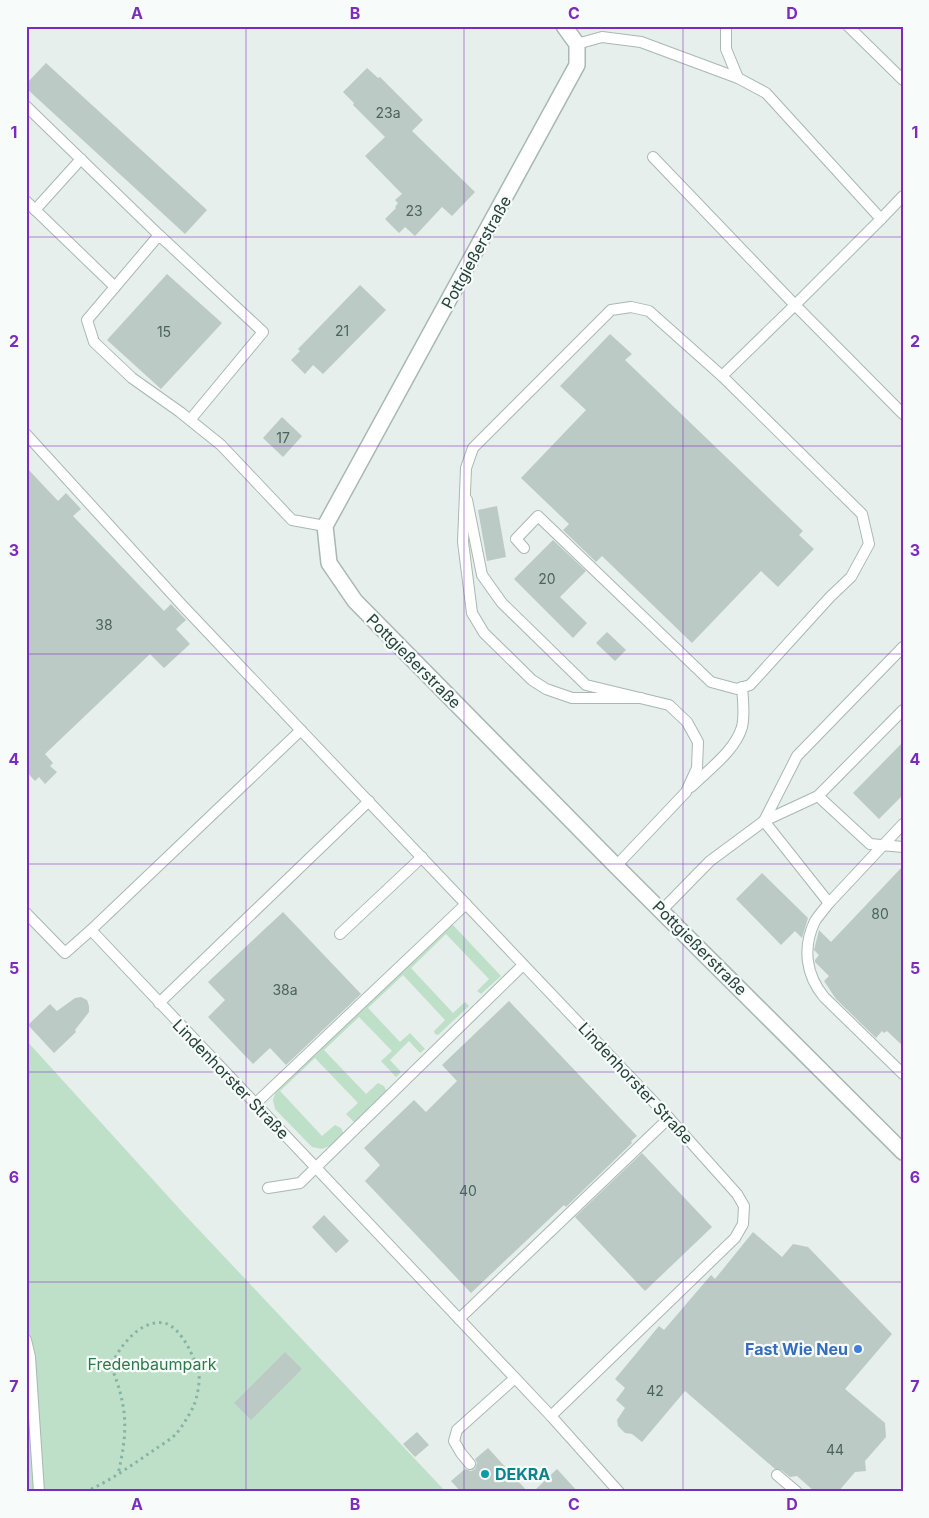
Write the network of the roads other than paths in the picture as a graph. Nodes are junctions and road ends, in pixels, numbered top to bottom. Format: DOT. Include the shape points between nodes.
graph roads {
  1 [pos="564,26"];
  2 [pos="726,26"];
  3 [pos="848,26"];
  4 [pos="577,44"];
  5 [pos="738,78"];
  6 [pos="903,80"];
  7 [pos="26,106"];
  8 [pos="653,157"];
  9 [pos="80,159"];
  10 [pos="903,196"];
  11 [pos="26,201"];
  12 [pos="35,210"];
  13 [pos="881,219"];
  14 [pos="160,235"];
  15 [pos="115,287"];
  16 [pos="795,305"];
  17 [pos="722,376"];
  18 [pos="903,414"];
  19 [pos="190,420"];
  20 [pos="26,434"];
  21 [pos="464,487"];
  22 [pos="325,526"];
  23 [pos="524,548"];
  24 [pos="903,647"];
  25 [pos="742,688"];
  26 [pos="642,698"];
  27 [pos="903,710"];
  28 [pos="301,730"];
  29 [pos="686,792"];
  30 [pos="818,796"];
  31 [pos="369,801"];
  32 [pos="764,821"];
  33 [pos="903,824"];
  34 [pos="882,846"];
  35 [pos="903,847"];
  36 [pos="422,857"];
  37 [pos="616,866"];
  38 [pos="829,902"];
  39 [pos="466,904"];
  40 [pos="662,910"];
  41 [pos="26,913"];
  42 [pos="91,930"];
  43 [pos="340,934"];
  44 [pos="523,965"];
  45 [pos="159,1003"];
  46 [pos="903,1074"];
  47 [pos="255,1104"];
  48 [pos="669,1118"];
  49 [pos="903,1152"];
  50 [pos="316,1168"];
  51 [pos="268,1188"];
  52 [pos="459,1318"];
  53 [pos="26,1340"];
  54 [pos="515,1378"];
  55 [pos="551,1416"];
  56 [pos="470,1464"];
  57 [pos="777,1474"];
  58 [pos="40,1492"];
  59 [pos="619,1492"];
  60 [pos="797,1492"];
  1 -- 4 [label="street"];
  2 -- 5 [label="lane" via="726,49"];
  3 -- 6 [label="lane"];
  4 -- 5 [label="lane" via="602,37 641,42"];
  4 -- 22 [label="street, Pottgießerstraße" via="578,65"];
  5 -- 13 [label="lane" via="766,93"];
  7 -- 9 [label="lane"];
  8 -- 16 [label="lane"];
  9 -- 12 [label="lane"];
  9 -- 14 [label="lane"];
  10 -- 13 [label="lane"];
  11 -- 12 [label="lane"];
  12 -- 15 [label="lane"];
  13 -- 16 [label="lane"];
  14 -- 15 [label="lane"];
  14 -- 19 [label="lane" via="263,332"];
  15 -- 19 [label="lane" via="87,320 94,342 132,378"];
  16 -- 17 [label="lane"];
  16 -- 18 [label="lane"];
  17 -- 21 [label="lane" via="648,311 631,307 611,310 473,448"];
  17 -- 25 [label="lane" via="862,514 870,544 851,577 750,685"];
  19 -- 22 [label="lane" via="221,445 292,520"];
  20 -- 28 [label="lane, Lindenhorster Straße"];
  21 -- 26 [label="lane" via="482,575 502,603 586,685"];
  21 -- 26 [label="lane" via="463,542 468,588 472,613 484,633 532,680 546,689 572,698"];
  22 -- 37 [label="street, Pottgießerstraße" via="329,563 355,601"];
  23 -- 25 [label="lane" via="516,539 538,516 711,682"];
  24 -- 32 [label="lane" via="797,756"];
  25 -- 29 [label="lane" via="742,728 732,747"];
  26 -- 29 [label="lane" via="669,705 687,722 698,742 697,768"];
  27 -- 30 [label="lane"];
  28 -- 31 [label="lane, Lindenhorster Straße"];
  28 -- 42 [label="lane"];
  29 -- 37 [label="lane"];
  30 -- 32 [label="lane"];
  30 -- 34 [label="lane" via="870,844"];
  31 -- 36 [label="lane, Lindenhorster Straße"];
  31 -- 45 [label="lane"];
  32 -- 38 [label="lane"];
  32 -- 40 [label="lane" via="710,860"];
  33 -- 34 [label="lane"];
  34 -- 35 [label="lane"];
  34 -- 38 [label="lane"];
  36 -- 39 [label="lane, Lindenhorster Straße"];
  36 -- 43 [label="lane"];
  37 -- 40 [label="street, Pottgießerstraße"];
  38 -- 46 [label="lane" via="816,920 806,961 816,987"];
  39 -- 44 [label="lane, Lindenhorster Straße"];
  39 -- 47 [label="lane"];
  40 -- 49 [label="street, Pottgießerstraße"];
  41 -- 42 [label="lane" via="65,953"];
  42 -- 45 [label="lane, Lindenhorster Straße"];
  44 -- 48 [label="lane, Lindenhorster Straße"];
  44 -- 50 [label="lane"];
  45 -- 47 [label="lane, Lindenhorster Straße"];
  47 -- 50 [label="lane, Lindenhorster Straße"];
  48 -- 52 [label="lane"];
  48 -- 55 [label="lane, Lindenhorster Straße" via="737,1194 744,1206 743,1224 735,1238"];
  50 -- 51 [label="lane" via="300,1183"];
  50 -- 52 [label="lane, Lindenhorster Straße"];
  52 -- 54 [label="lane, Lindenhorster Straße"];
  53 -- 58 [label="lane"];
  54 -- 55 [label="lane, Lindenhorster Straße"];
  54 -- 56 [label="lane" via="458,1430 454,1441"];
  55 -- 59 [label="lane, Lindenhorster Straße"];
  57 -- 60 [label="lane"];
}
